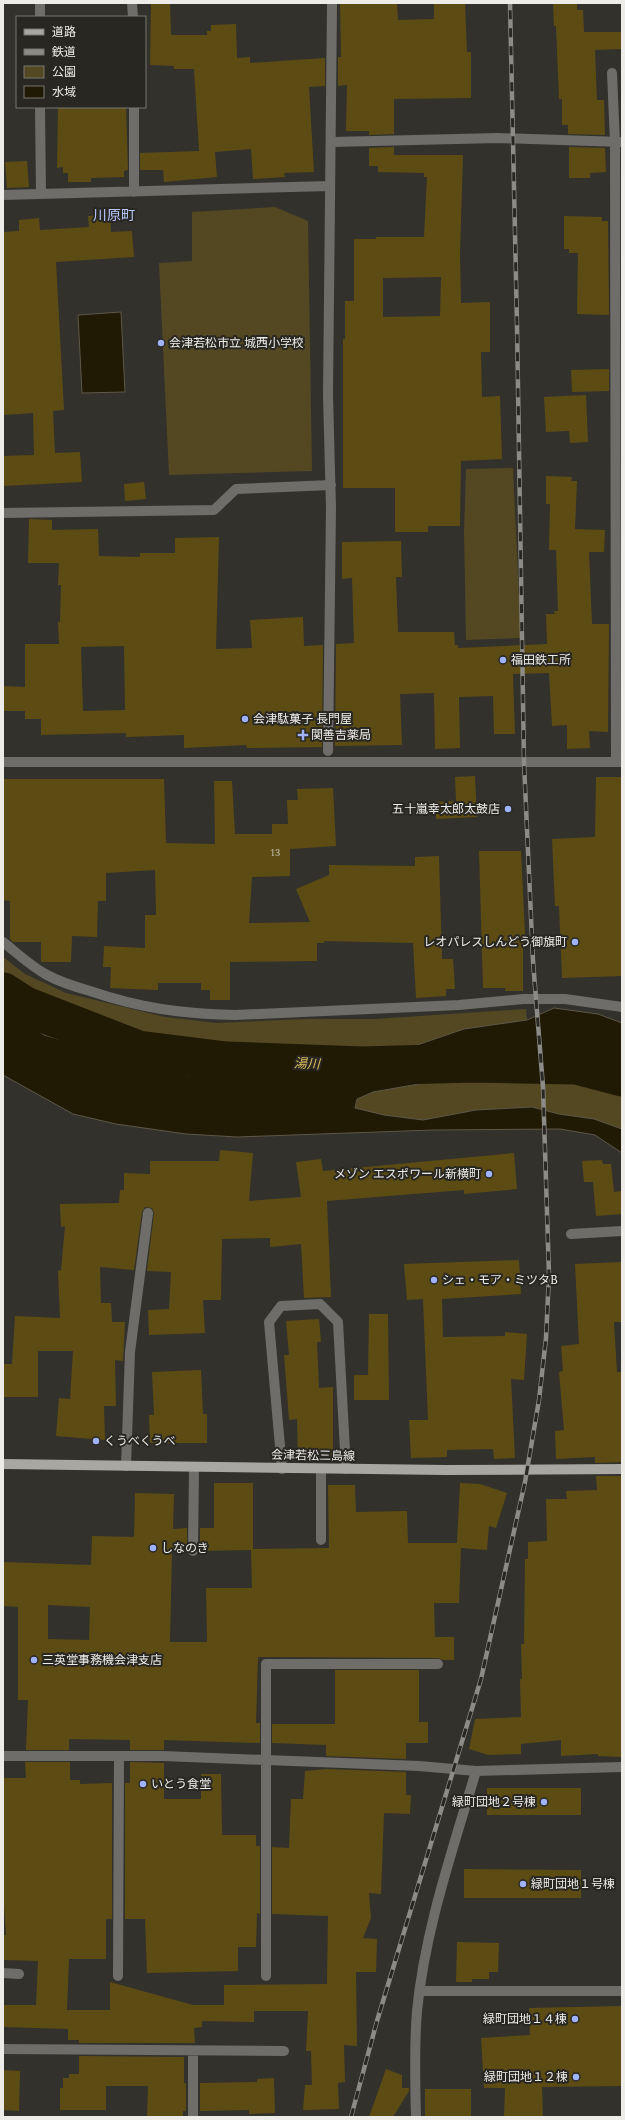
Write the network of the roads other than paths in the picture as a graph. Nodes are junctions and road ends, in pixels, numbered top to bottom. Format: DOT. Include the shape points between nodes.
graph roads {
  1 [pos="40,3"];
  2 [pos="132,3"];
  3 [pos="332,3"];
  4 [pos="40,16"];
  5 [pos="133,16"];
  6 [pos="612,74"];
  7 [pos="40,108"];
  8 [pos="134,108"];
  9 [pos="332,142"];
  10 [pos="619,142"];
  11 [pos="330,186"];
  12 [pos="134,192"];
  13 [pos="41,194"];
  14 [pos="3,195"];
  15 [pos="331,485"];
  16 [pos="3,513"];
  17 [pos="619,533"];
  18 [pos="619,580"];
  19 [pos="328,750"];
  20 [pos="3,762"];
  21 [pos="619,762"];
  22 [pos="3,942"];
  23 [pos="622,1007"];
  24 [pos="148,1213"];
  25 [pos="622,1231"];
  26 [pos="571,1234"];
  27 [pos="3,1464"];
  28 [pos="126,1466"];
  29 [pos="194,1467"];
  30 [pos="282,1469"];
  31 [pos="321,1469"];
  32 [pos="346,1469"];
  33 [pos="622,1469"];
  34 [pos="321,1540"];
  35 [pos="193,1550"];
  36 [pos="438,1664"];
  37 [pos="3,1756"];
  38 [pos="119,1756"];
  39 [pos="266,1760"];
  40 [pos="622,1767"];
  41 [pos="476,1771"];
  42 [pos="3,1973"];
  43 [pos="19,1974"];
  44 [pos="118,1976"];
  45 [pos="266,1976"];
  46 [pos="420,1991"];
  47 [pos="622,1991"];
  48 [pos="3,2049"];
  49 [pos="193,2051"];
  50 [pos="284,2051"];
  51 [pos="193,2117"];
  52 [pos="416,2117"];
  1 -- 4 [label="street"];
  2 -- 5 [label="street"];
  3 -- 9 [label="street"];
  6 -- 10 [label="street"];
  7 -- 13 [label="street"];
  8 -- 12 [label="street"];
  9 -- 10 [label="street" via="498,138"];
  9 -- 11 [label="street"];
  10 -- 17 [label="street"];
  11 -- 12 [label="street"];
  11 -- 15 [label="street" via="328,395"];
  12 -- 13 [label="street"];
  13 -- 14 [label="street"];
  15 -- 16 [label="street" via="236,489 214,510"];
  15 -- 19 [label="street"];
  17 -- 18 [label="street"];
  18 -- 21 [label="street"];
  20 -- 21 [label="street"];
  22 -- 23 [label="street" via="47,975 113,999 156,1010 235,1015 459,1005 523,999 565,999"];
  24 -- 28 [label="street" via="130,1352"];
  25 -- 26 [label="street"];
  27 -- 28 [label="main road, 会津若松三島線"];
  28 -- 29 [label="main road, 会津若松三島線"];
  29 -- 30 [label="main road, 会津若松三島線"];
  29 -- 35 [label="street"];
  30 -- 31 [label="main road, 会津若松三島線"];
  30 -- 32 [label="street" via="269,1322 281,1306 320,1304 338,1322"];
  31 -- 32 [label="main road, 会津若松三島線"];
  31 -- 34 [label="street"];
  32 -- 33 [label="main road, 会津若松三島線"];
  36 -- 39 [label="street" via="266,1664"];
  37 -- 38 [label="street"];
  38 -- 39 [label="street"];
  38 -- 44 [label="street"];
  39 -- 41 [label="street" via="419,1766"];
  39 -- 45 [label="street"];
  40 -- 41 [label="street"];
  41 -- 46 [label="street" via="441,1888"];
  42 -- 43 [label="street"];
  46 -- 47 [label="street"];
  46 -- 52 [label="street" via="417,2010"];
  48 -- 49 [label="street"];
  49 -- 50 [label="street"];
  49 -- 51 [label="street"];
}
